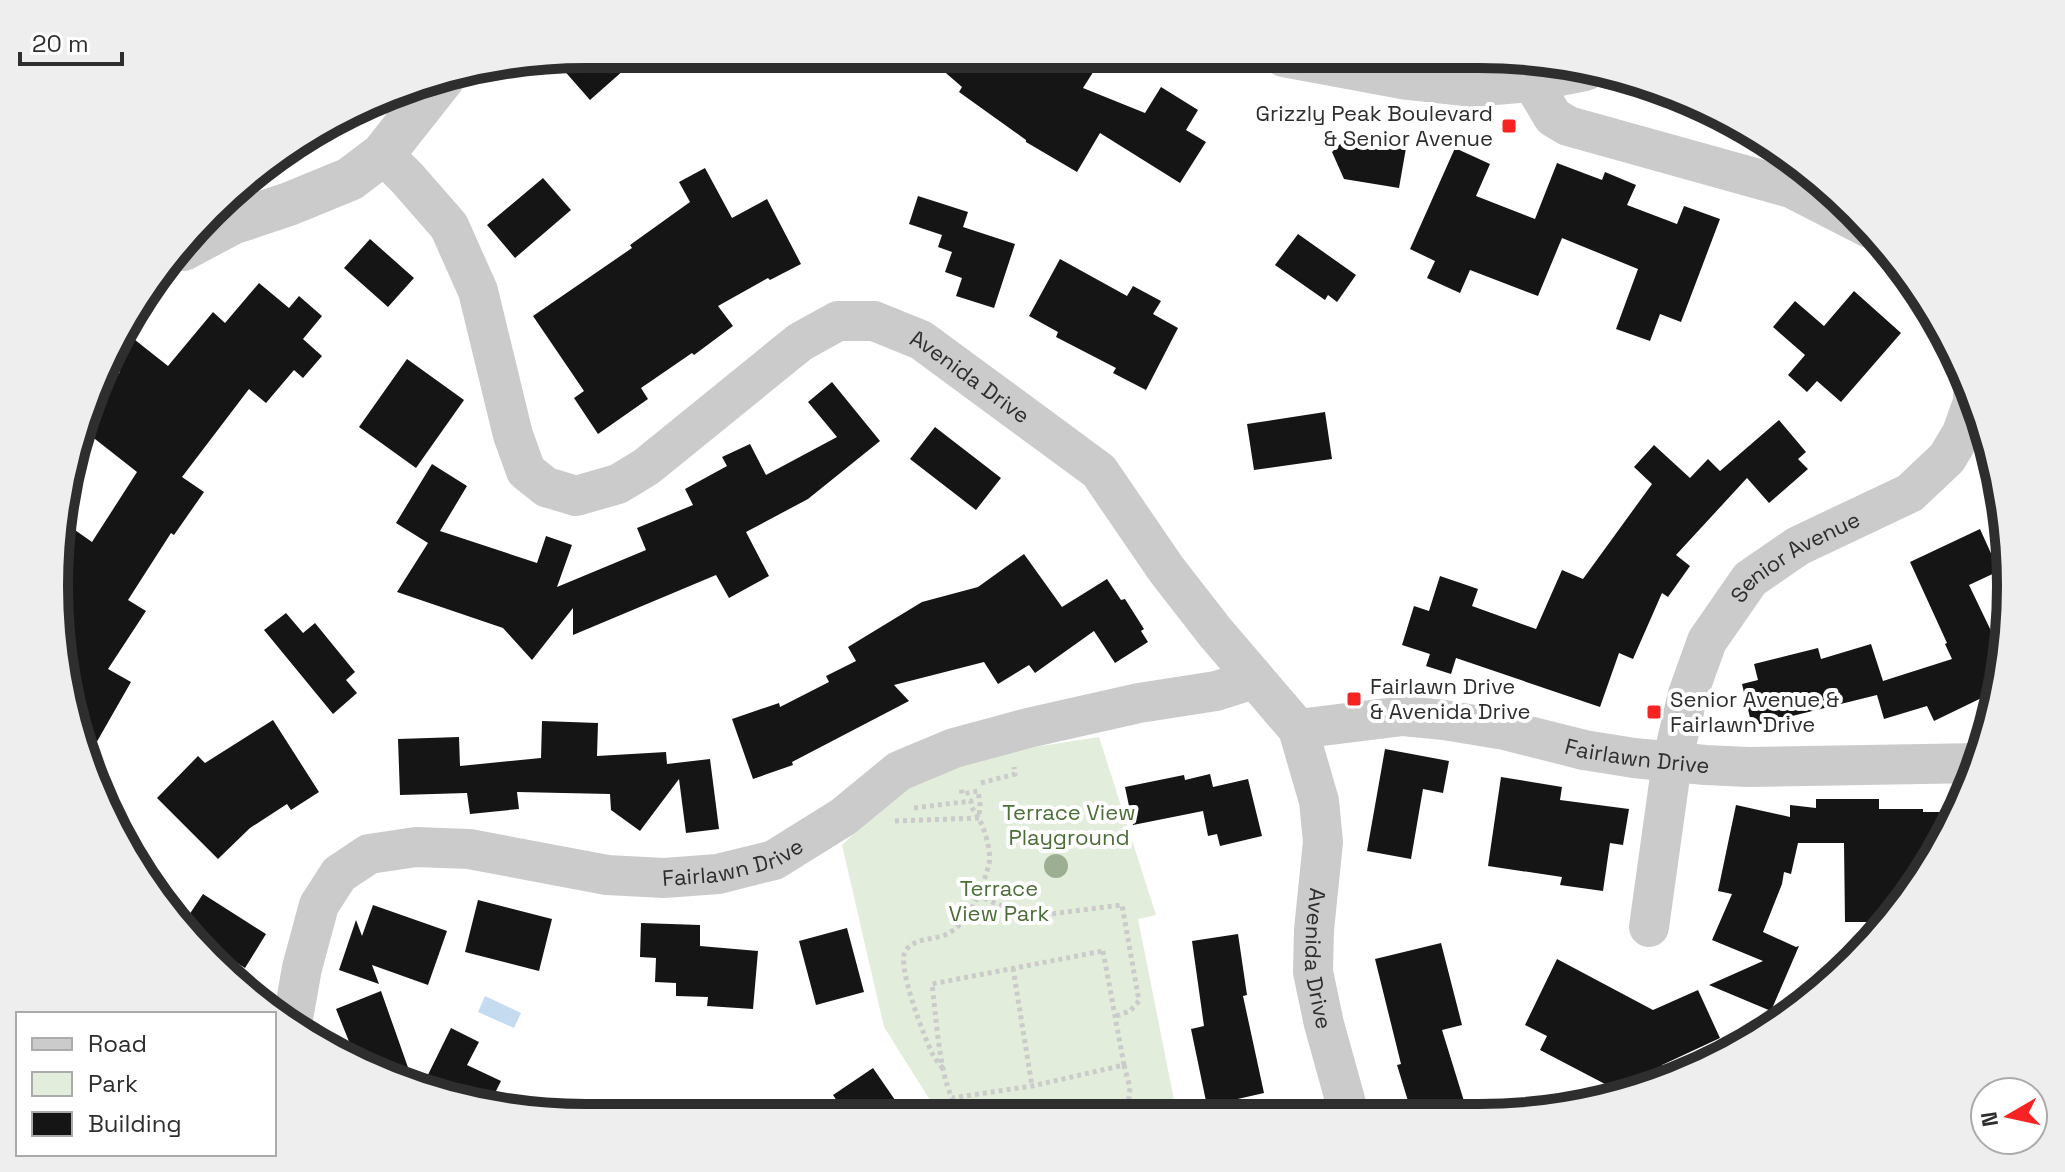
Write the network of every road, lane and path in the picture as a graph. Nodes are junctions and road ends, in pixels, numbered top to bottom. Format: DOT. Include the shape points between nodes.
graph roads {
  1 [pos="1354,68"];
  2 [pos="1559,74"];
  3 [pos="1531,80"];
  4 [pos="432,91"];
  5 [pos="383,154"];
  6 [pos="1835,211"];
  7 [pos="202,239"];
  8 [pos="1968,415"];
  9 [pos="1254,679"];
  10 [pos="1298,729"];
  11 [pos="1672,762"];
  12 [pos="1966,763"];
  13 [pos="961,788"];
  14 [pos="971,807"];
  15 [pos="843,817"];
  16 [pos="979,818"];
  17 [pos="977,895"];
  18 [pos="1649,927"];
  19 [pos="1013,968"];
  20 [pos="294,1014"];
  21 [pos="1116,1016"];
  22 [pos="1124,1065"];
  23 [pos="944,1070"];
  24 [pos="1032,1086"];
  25 [pos="1128,1104"];
  26 [pos="1346,1104"];
  1 -- 3 [label="street" via="1472,85"];
  2 -- 3 [label="street"];
  3 -- 6 [label="street" via="1553,117 1568,126 1791,188"];
  4 -- 5 [label="street"];
  5 -- 7 [label="street" via="350,179"];
  5 -- 9 [label="street, Avenida Drive" via="449,226 478,291 526,471 546,487 576,496 618,484 800,342 838,321 874,321 921,340 1099,471 1166,569"];
  8 -- 11 [label="street, Senior Avenue" via="1947,458 1910,493 1798,546 1750,579 1707,641"];
  9 -- 10 [label="street, Avenida Drive"];
  9 -- 15 [label="street, Fairlawn Drive" via="954,748 899,771"];
  10 -- 11 [label="street, Fairlawn Drive" via="1403,716"];
  10 -- 26 [label="street, Avenida Drive" via="1319,801 1323,842 1313,972"];
  11 -- 12 [label="street, Fairlawn Drive" via="1748,767"];
  11 -- 18 [label="street, Senior Avenue"];
  13 -- 16 [label="path" via="962,794 978,791"];
  14 -- 16 [label="path"];
  15 -- 16 [label="path" via="866,823"];
  15 -- 20 [label="street, Fairlawn Drive" via="774,860 718,874 607,875 469,849 416,847 369,854 339,874 319,905"];
  16 -- 17 [label="path" via="990,860"];
  17 -- 21 [label="path" via="1026,917 1122,905 1139,1001"];
  17 -- 23 [label="path" via="961,923 946,934 916,942 902,960 909,991"];
  19 -- 21 [label="path" via="1103,951"];
  19 -- 23 [label="path" via="932,984"];
  19 -- 24 [label="path"];
  21 -- 22 [label="path"];
  22 -- 24 [label="path"];
  22 -- 25 [label="path"];
  23 -- 24 [label="path" via="952,1098"];
}
